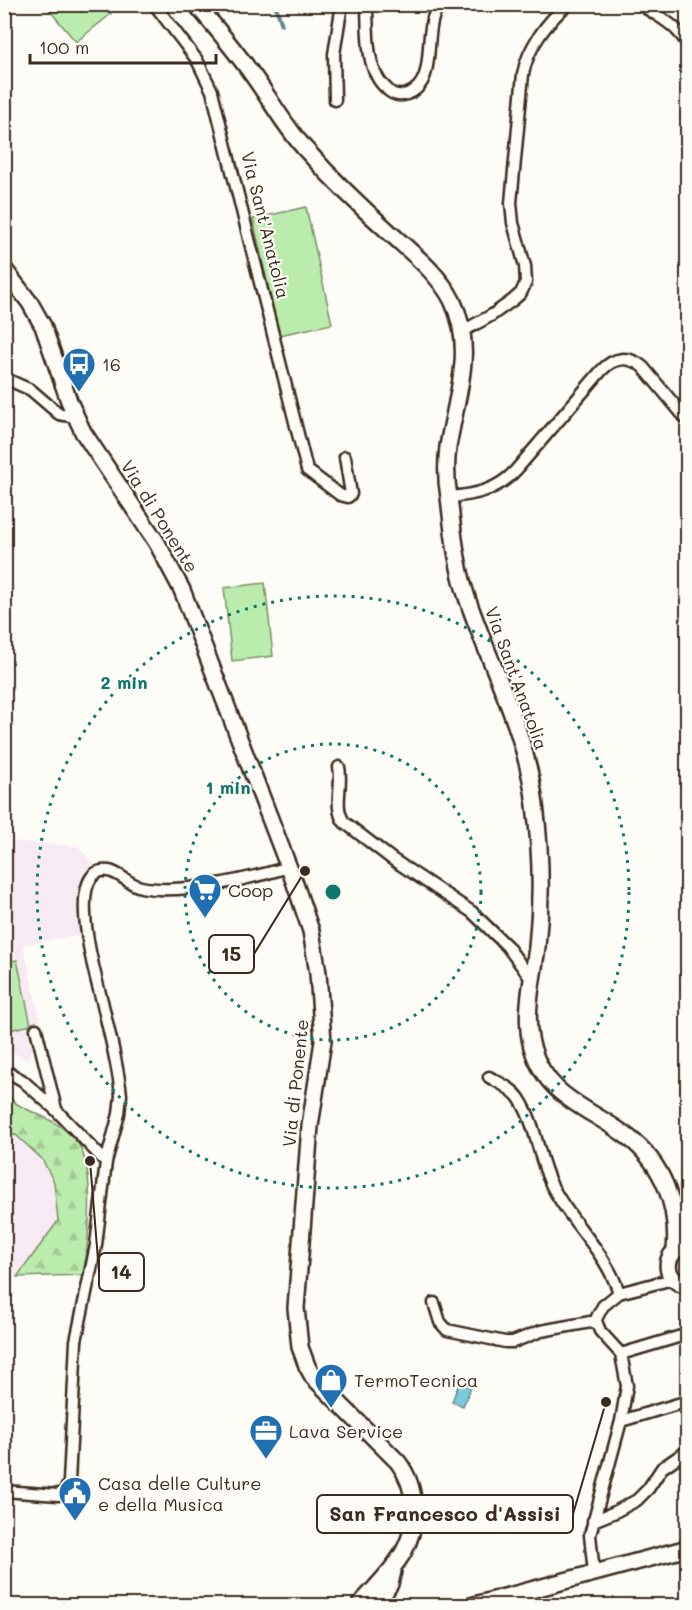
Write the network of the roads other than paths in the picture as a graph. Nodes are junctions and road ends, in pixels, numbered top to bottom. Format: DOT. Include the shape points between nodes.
graph roads {
  1 [pos="154,4"];
  2 [pos="196,4"];
  3 [pos="342,4"];
  4 [pos="367,4"];
  5 [pos="442,4"];
  6 [pos="568,4"];
  7 [pos="640,4"];
  8 [pos="687,45"];
  9 [pos="335,100"];
  10 [pos="4,269"];
  11 [pos="462,331"];
  12 [pos="4,378"];
  13 [pos="76,417"];
  14 [pos="687,421"];
  15 [pos="345,457"];
  16 [pos="449,497"];
  17 [pos="339,767"];
  18 [pos="289,867"];
  19 [pos="532,980"];
  20 [pos="36,1029"];
  21 [pos="4,1070"];
  22 [pos="489,1077"];
  23 [pos="56,1110"];
  24 [pos="89,1142"];
  25 [pos="108,1149"];
  26 [pos="106,1162"];
  27 [pos="673,1204"];
  28 [pos="687,1236"];
  29 [pos="681,1248"];
  30 [pos="670,1273"];
  31 [pos="687,1286"];
  32 [pos="619,1293"];
  33 [pos="434,1302"];
  34 [pos="596,1321"];
  35 [pos="687,1334"];
  36 [pos="621,1354"];
  37 [pos="687,1401"];
  38 [pos="621,1421"];
  39 [pos="687,1450"];
  40 [pos="4,1491"];
  41 [pos="593,1521"];
  42 [pos="687,1548"];
  43 [pos="394,1565"];
  44 [pos="594,1573"];
  45 [pos="359,1605"];
  46 [pos="376,1605"];
  47 [pos="471,1605"];
  1 -- 15 [label="street, Via Sant'Anatolia" via="197,60 212,91 307,470 348,497 351,494"];
  2 -- 11 [label="main road, Via Sant'Anatolia" via="300,144 437,278 453,302"];
  3 -- 9 [label="street" via="334,54"];
  4 -- 5 [label="street" via="371,57 377,77 388,90 401,96 414,90 424,77 433,18"];
  6 -- 11 [label="street" via="536,42 523,74 511,203 526,272 525,286 500,310"];
  7 -- 8 [label="street" via="673,26"];
  10 -- 13 [label="main road, Via di Ponente" via="39,318"];
  11 -- 16 [label="main road, Via Sant'Anatolia" via="463,369 447,453"];
  12 -- 13 [label="street" via="31,390 55,412"];
  13 -- 18 [label="main road, Via di Ponente" via="157,543 182,590"];
  14 -- 16 [label="street" via="643,367 619,359 601,370 508,478 481,493"];
  16 -- 19 [label="main road, Via Sant'Anatolia" via="464,588 515,719 532,786 541,891"];
  17 -- 19 [label="street" via="338,805 344,822 472,912 507,946"];
  18 -- 25 [label="street" via="184,887 144,887 108,871 92,878 86,892 86,934 121,1095"];
  18 -- 43 [label="main road, Via di Ponente" via="315,950 323,1035 310,1126 297,1332 313,1377 398,1462 411,1485 411,1531"];
  19 -- 27 [label="main road, Via Sant'Anatolia" via="531,1039 542,1072 555,1089 638,1145 655,1166"];
  20 -- 23 [label="street"];
  21 -- 23 [label="street" via="22,1080"];
  22 -- 32 [label="street" via="512,1091 522,1103 554,1190 608,1265"];
  23 -- 24 [label="street"];
  24 -- 25 [label="street"];
  24 -- 26 [label="street"];
  25 -- 26 [label="street"];
  26 -- 40 [label="street" via="96,1245 77,1335 69,1482 65,1491 54,1495"];
  27 -- 28 [label="main road"];
  27 -- 29 [label="main road, Via Sant'Anatolia"];
  29 -- 30 [label="main road, Via Sant'Anatolia" via="671,1255"];
  30 -- 31 [label="main road" via="678,1283"];
  30 -- 32 [label="street"];
  32 -- 34 [label="street" via="603,1306"];
  33 -- 34 [label="street" via="447,1330 505,1342"];
  34 -- 36 [label="street" via="602,1334"];
  35 -- 36 [label="street"];
  36 -- 38 [label="street" via="627,1386"];
  37 -- 38 [label="street"];
  38 -- 41 [label="street"];
  39 -- 41 [label="street" via="662,1468 638,1500"];
  41 -- 44 [label="street" via="590,1543"];
  42 -- 44 [label="main road"];
  43 -- 45 [label="main road, Via di Ponente"];
  43 -- 46 [label="main road, Via di Ponente" via="390,1584"];
  44 -- 47 [label="main road"];
}
